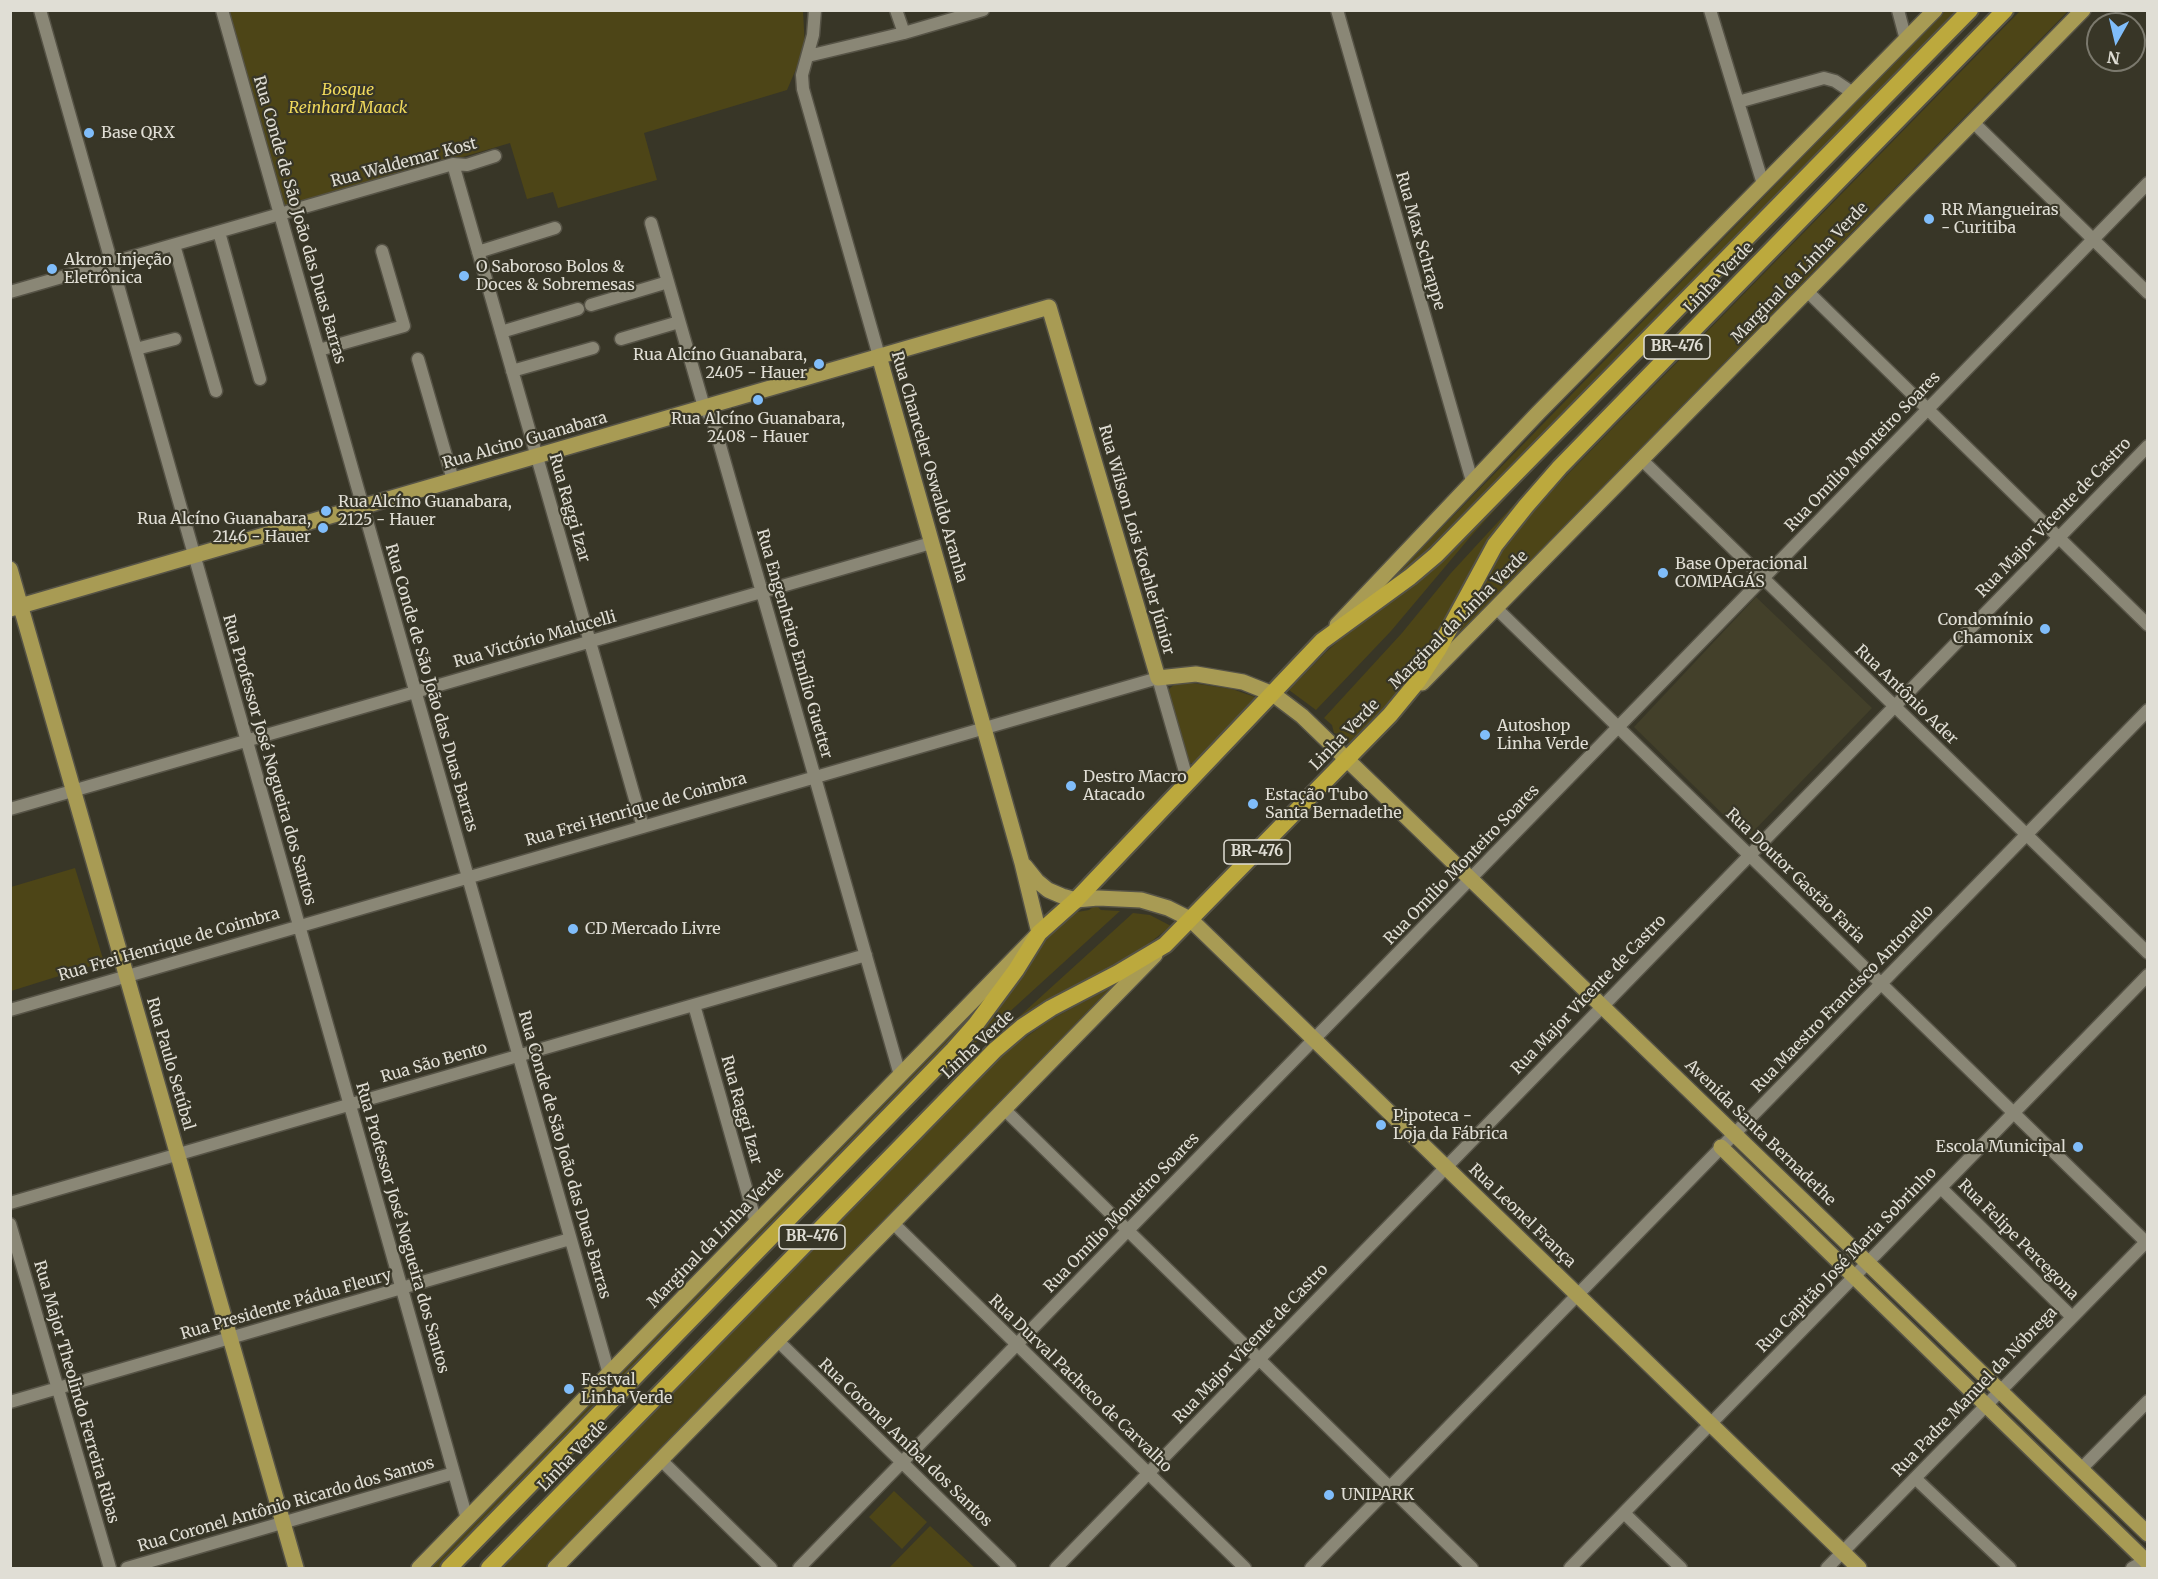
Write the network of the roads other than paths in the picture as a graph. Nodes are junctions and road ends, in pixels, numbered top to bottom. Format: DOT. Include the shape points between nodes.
graph roads {
  1 [pos="40,10"];
  2 [pos="222,10"];
  3 [pos="815,10"];
  4 [pos="897,10"];
  5 [pos="983,10"];
  6 [pos="1337,10"];
  7 [pos="1710,10"];
  8 [pos="1898,10"];
  9 [pos="1935,10"];
  10 [pos="1970,10"];
  11 [pos="2005,10"];
  12 [pos="2083,10"];
  13 [pos="904,33"];
  14 [pos="1906,40"];
  15 [pos="808,56"];
  16 [pos="1853,93"];
  17 [pos="1738,102"];
  18 [pos="1973,122"];
  19 [pos="495,156"];
  20 [pos="453,164"];
  21 [pos="2148,183"];
  22 [pos="1764,184"];
  23 [pos="280,214"];
  24 [pos="651,223"];
  25 [pos="555,228"];
  26 [pos="219,232"];
  27 [pos="2093,240"];
  28 [pos="174,245"];
  29 [pos="382,251"];
  30 [pos="478,252"];
  31 [pos="111,263"];
  32 [pos="668,282"];
  33 [pos="1807,291"];
  34 [pos="10,292"];
  35 [pos="2148,294"];
  36 [pos="591,305"];
  37 [pos="1049,307"];
  38 [pos="578,309"];
  39 [pos="680,322"];
  40 [pos="501,332"];
  41 [pos="176,339"];
  42 [pos="621,339"];
  43 [pos="594,348"];
  44 [pos="136,349"];
  45 [pos="318,350"];
  46 [pos="879,356"];
  47 [pos="418,359"];
  48 [pos="512,371"];
  49 [pos="260,379"];
  50 [pos="216,391"];
  51 [pos="704,407"];
  52 [pos="1928,409"];
  53 [pos="2148,446"];
  54 [pos="537,456"];
  55 [pos="1642,460"];
  56 [pos="453,480"];
  57 [pos="1473,481"];
  58 [pos="363,506"];
  59 [pos="2058,537"];
  60 [pos="931,543"];
  61 [pos="194,555"];
  62 [pos="10,569"];
  63 [pos="1763,578"];
  64 [pos="762,591"];
  65 [pos="16,607"];
  66 [pos="1496,608"];
  67 [pos="2148,625"];
  68 [pos="590,641"];
  69 [pos="1323,642"];
  70 [pos="1158,678"];
  71 [pos="416,692"];
  72 [pos="1273,694"];
  73 [pos="1894,706"];
  74 [pos="2148,710"];
  75 [pos="1390,716"];
  76 [pos="1618,727"];
  77 [pos="983,729"];
  78 [pos="247,741"];
  79 [pos="1348,758"];
  80 [pos="815,777"];
  81 [pos="1188,782"];
  82 [pos="74,791"];
  83 [pos="10,810"];
  84 [pos="643,827"];
  85 [pos="2026,835"];
  86 [pos="1749,855"];
  87 [pos="1022,862"];
  88 [pos="468,877"];
  89 [pos="1471,878"];
  90 [pos="1076,900"];
  91 [pos="1190,919"];
  92 [pos="299,926"];
  93 [pos="1039,933"];
  94 [pos="1165,945"];
  95 [pos="2148,953"];
  96 [pos="866,955"];
  97 [pos="2148,975"];
  98 [pos="126,976"];
  99 [pos="1881,983"];
  100 [pos="694,1005"];
  101 [pos="1603,1005"];
  102 [pos="10,1010"];
  103 [pos="1314,1040"];
  104 [pos="518,1056"];
  105 [pos="900,1075"];
  106 [pos="350,1105"];
  107 [pos="1004,1109"];
  108 [pos="2014,1113"];
  109 [pos="1734,1133"];
  110 [pos="1721,1147"];
  111 [pos="177,1155"];
  112 [pos="1445,1167"];
  113 [pos="1941,1188"];
  114 [pos="10,1203"];
  115 [pos="756,1223"];
  116 [pos="893,1223"];
  117 [pos="10,1224"];
  118 [pos="1128,1230"];
  119 [pos="570,1239"];
  120 [pos="2147,1242"];
  121 [pos="1868,1263"];
  122 [pos="1854,1277"];
  123 [pos="402,1288"];
  124 [pos="1577,1295"];
  125 [pos="2072,1317"];
  126 [pos="230,1338"];
  127 [pos="778,1341"];
  128 [pos="1017,1345"];
  129 [pos="1259,1359"];
  130 [pos="609,1374"];
  131 [pos="58,1388"];
  132 [pos="2000,1391"];
  133 [pos="2148,1401"];
  134 [pos="10,1402"];
  135 [pos="1986,1406"];
  136 [pos="1711,1425"];
  137 [pos="661,1460"];
  138 [pos="902,1462"];
  139 [pos="2081,1469"];
  140 [pos="454,1473"];
  141 [pos="1148,1473"];
  142 [pos="1916,1478"];
  143 [pos="1390,1488"];
  144 [pos="1624,1513"];
  145 [pos="467,1519"];
  146 [pos="283,1523"];
  147 [pos="2148,1534"];
  148 [pos="1842,1553"];
  149 [pos="2143,1563"];
  150 [pos="110,1569"];
  151 [pos="127,1569"];
  152 [pos="296,1569"];
  153 [pos="419,1569"];
  154 [pos="449,1569"];
  155 [pos="489,1569"];
  156 [pos="555,1569"];
  157 [pos="771,1569"];
  158 [pos="799,1569"];
  159 [pos="1010,1569"];
  160 [pos="1056,1569"];
  161 [pos="1245,1569"];
  162 [pos="1311,1569"];
  163 [pos="1472,1569"];
  164 [pos="1570,1569"];
  165 [pos="1681,1569"];
  166 [pos="1827,1569"];
  167 [pos="1859,1569"];
  168 [pos="2010,1569"];
  1 -- 31 [label="street, Rua Professor José Nogueira dos Santos"];
  2 -- 23 [label="street, Rua Conde de São João das Duas Barras"];
  3 -- 15 [label="street, Rua Chanceler Oswaldo Aranha"];
  4 -- 13 [label="street"];
  5 -- 13 [label="street"];
  6 -- 57 [label="street, Rua Max Schrappe"];
  7 -- 17 [label="street"];
  8 -- 14 [label="street"];
  9 -- 14 [label="main road"];
  10 -- 69 [label="highway, Linha Verde / BR-476" via="1436,555"];
  11 -- 75 [label="highway, Linha Verde / BR-476" via="1526,506 1495,545 1438,650"];
  12 -- 18 [label="main road, Marginal da Linha Verde"];
  13 -- 15 [label="street"];
  14 -- 16 [label="main road"];
  15 -- 46 [label="street, Rua Chanceler Oswaldo Aranha" via="802,75 803,89"];
  16 -- 17 [label="street" via="1824,78"];
  16 -- 22 [label="main road"];
  17 -- 22 [label="street"];
  18 -- 27 [label="street"];
  18 -- 33 [label="main road, Marginal da Linha Verde"];
  19 -- 20 [label="street, Rua Waldemar Kost" via="467,165"];
  20 -- 23 [label="street, Rua Waldemar Kost"];
  20 -- 30 [label="street, Rua Raggi Izar"];
  21 -- 27 [label="street, Rua Omílio Monteiro Soares"];
  22 -- 57 [label="main road"];
  23 -- 26 [label="street, Rua Waldemar Kost"];
  23 -- 45 [label="street, Rua Conde de São João das Duas Barras"];
  24 -- 32 [label="street, Rua Engenheiro Emílio Guetter"];
  25 -- 30 [label="street"];
  26 -- 28 [label="street, Rua Waldemar Kost"];
  26 -- 49 [label="street"];
  27 -- 35 [label="street"];
  27 -- 52 [label="street, Rua Omílio Monteiro Soares"];
  28 -- 31 [label="street, Rua Waldemar Kost"];
  28 -- 50 [label="street"];
  29 -- 45 [label="street" via="404,326"];
  30 -- 40 [label="street, Rua Raggi Izar"];
  31 -- 34 [label="street, Rua Waldemar Kost"];
  31 -- 44 [label="street, Rua Professor José Nogueira dos Santos"];
  32 -- 36 [label="street"];
  32 -- 39 [label="street, Rua Engenheiro Emílio Guetter"];
  33 -- 52 [label="street"];
  33 -- 55 [label="main road, Marginal da Linha Verde"];
  37 -- 46 [label="main road, Rua Alcino Guanabara"];
  37 -- 70 [label="main road, Rua Wilson Lois Koehler Júnior"];
  38 -- 40 [label="street"];
  39 -- 42 [label="street"];
  39 -- 51 [label="street, Rua Engenheiro Emílio Guetter"];
  40 -- 48 [label="street, Rua Raggi Izar"];
  41 -- 44 [label="street"];
  43 -- 48 [label="street"];
  44 -- 61 [label="street, Rua Professor José Nogueira dos Santos"];
  45 -- 58 [label="street, Rua Conde de São João das Duas Barras"];
  46 -- 51 [label="main road, Rua Alcino Guanabara"];
  46 -- 60 [label="main road, Rua Chanceler Oswaldo Aranha"];
  47 -- 56 [label="street"];
  48 -- 54 [label="street, Rua Raggi Izar"];
  51 -- 54 [label="main road, Rua Alcino Guanabara"];
  51 -- 64 [label="street, Rua Engenheiro Emílio Guetter" via="713,420"];
  52 -- 59 [label="street"];
  52 -- 63 [label="street, Rua Omílio Monteiro Soares"];
  53 -- 59 [label="street, Rua Major Vicente de Castro"];
  54 -- 56 [label="main road, Rua Alcino Guanabara"];
  54 -- 68 [label="street, Rua Raggi Izar"];
  55 -- 63 [label="street, Rua Antônio Ader"];
  55 -- 66 [label="main road, Marginal da Linha Verde"];
  56 -- 58 [label="main road, Rua Alcino Guanabara"];
  57 -- 69 [label="main road"];
  58 -- 61 [label="main road, Rua Alcino Guanabara"];
  58 -- 71 [label="street, Rua Conde de São João das Duas Barras"];
  59 -- 67 [label="street"];
  59 -- 73 [label="street, Rua Major Vicente de Castro"];
  60 -- 64 [label="street, Rua Victório Malucelli"];
  60 -- 77 [label="main road, Rua Chanceler Oswaldo Aranha"];
  61 -- 65 [label="main road, Rua Alcino Guanabara"];
  61 -- 78 [label="street, Rua Professor José Nogueira dos Santos"];
  62 -- 65 [label="main road, Rua Paulo Setúbal"];
  63 -- 73 [label="street, Rua Antônio Ader"];
  63 -- 76 [label="street, Rua Omílio Monteiro Soares"];
  64 -- 68 [label="street, Rua Victório Malucelli"];
  64 -- 80 [label="street, Rua Engenheiro Emílio Guetter"];
  65 -- 82 [label="main road, Rua Paulo Setúbal"];
  66 -- 75 [label="main road, Marginal da Linha Verde"];
  66 -- 76 [label="street, Rua Doutor Gastão Faria"];
  68 -- 71 [label="street, Rua Victório Malucelli"];
  68 -- 84 [label="street, Rua Raggi Izar"];
  69 -- 72 [label="highway, Linha Verde / BR-476"];
  70 -- 72 [label="main road, Rua Frei Henrique de Coimbra" via="1210,675"];
  70 -- 77 [label="street, Rua Frei Henrique de Coimbra"];
  70 -- 81 [label="street, Rua Wilson Lois Koehler Júnior"];
  71 -- 78 [label="street, Rua Victório Malucelli"];
  71 -- 88 [label="street, Rua Conde de São João das Duas Barras"];
  72 -- 79 [label="main road, Rua Frei Henrique de Coimbra"];
  72 -- 81 [label="highway, Linha Verde / BR-476"];
  73 -- 85 [label="street, Rua Antônio Ader"];
  73 -- 86 [label="street, Rua Major Vicente de Castro"];
  74 -- 85 [label="street, Rua Maestro Francisco Antonello"];
  75 -- 79 [label="highway, Linha Verde / BR-476"];
  76 -- 86 [label="street, Rua Doutor Gastão Faria"];
  76 -- 89 [label="street, Rua Omílio Monteiro Soares"];
  77 -- 80 [label="street, Rua Frei Henrique de Coimbra"];
  77 -- 87 [label="main road, Rua Chanceler Oswaldo Aranha"];
  78 -- 82 [label="street, Rua Victório Malucelli"];
  78 -- 92 [label="street, Rua Professor José Nogueira dos Santos"];
  79 -- 89 [label="main road, Avenida Santa Bernadethe"];
  79 -- 91 [label="highway, Linha Verde / BR-476"];
  80 -- 84 [label="street, Rua Frei Henrique de Coimbra"];
  80 -- 96 [label="street, Rua Engenheiro Emílio Guetter"];
  81 -- 90 [label="highway, Linha Verde / BR-476"];
  82 -- 83 [label="street, Rua Victório Malucelli"];
  82 -- 98 [label="main road, Rua Paulo Setúbal"];
  84 -- 88 [label="street, Rua Frei Henrique de Coimbra"];
  85 -- 95 [label="street, Rua Antônio Ader"];
  85 -- 99 [label="street, Rua Maestro Francisco Antonello"];
  86 -- 99 [label="street, Rua Doutor Gastão Faria"];
  86 -- 101 [label="street, Rua Major Vicente de Castro"];
  87 -- 90 [label="main road, Rua Leonel França" via="1048,890"];
  87 -- 93 [label="main road, Rua Chanceler Oswaldo Aranha"];
  88 -- 92 [label="street, Rua Frei Henrique de Coimbra"];
  88 -- 104 [label="street, Rua Conde de São João das Duas Barras"];
  89 -- 101 [label="main road, Avenida Santa Bernadethe"];
  89 -- 103 [label="street, Rua Omílio Monteiro Soares"];
  90 -- 91 [label="main road, Rua Leonel França" via="1141,900"];
  90 -- 93 [label="highway, Linha Verde / BR-476"];
  91 -- 94 [label="highway, Linha Verde / BR-476"];
  91 -- 103 [label="main road, Rua Leonel França"];
  92 -- 98 [label="street, Rua Frei Henrique de Coimbra"];
  92 -- 106 [label="street, Rua Professor José Nogueira dos Santos"];
  93 -- 105 [label="main road, Marginal da Linha Verde"];
  93 -- 154 [label="highway, Linha Verde / BR-476" via="1016,970 953,1050"];
  94 -- 107 [label="main road"];
  94 -- 155 [label="highway, Linha Verde / BR-476" via="1051,1008 995,1050"];
  96 -- 100 [label="street, Rua São Bento"];
  96 -- 105 [label="street, Rua Engenheiro Emílio Guetter"];
  97 -- 108 [label="street, Rua Capitão José Maria Sobrinho"];
  98 -- 102 [label="street, Rua Frei Henrique de Coimbra"];
  98 -- 111 [label="main road, Rua Paulo Setúbal"];
  99 -- 108 [label="street, Rua Doutor Gastão Faria"];
  99 -- 109 [label="street, Rua Maestro Francisco Antonello"];
  100 -- 104 [label="street, Rua São Bento"];
  100 -- 115 [label="street, Rua Raggi Izar"];
  101 -- 109 [label="main road, Avenida Santa Bernadethe"];
  101 -- 112 [label="street, Rua Major Vicente de Castro"];
  103 -- 112 [label="main road, Rua Leonel França"];
  103 -- 118 [label="street, Rua Omílio Monteiro Soares"];
  104 -- 106 [label="street, Rua São Bento"];
  104 -- 119 [label="street, Rua Conde de São João das Duas Barras"];
  105 -- 115 [label="main road, Marginal da Linha Verde"];
  106 -- 111 [label="street, Rua São Bento"];
  106 -- 123 [label="street, Rua Professor José Nogueira dos Santos"];
  107 -- 116 [label="main road"];
  107 -- 118 [label="street"];
  108 -- 113 [label="street, Rua Capitão José Maria Sobrinho"];
  108 -- 120 [label="street, Rua Doutor Gastão Faria"];
  109 -- 110 [label="street, Rua Maestro Francisco Antonello"];
  109 -- 121 [label="main road, Avenida Santa Bernadethe"];
  110 -- 122 [label="main road"];
  110 -- 124 [label="street, Rua Maestro Francisco Antonello"];
  111 -- 114 [label="street, Rua São Bento"];
  111 -- 126 [label="main road, Rua Paulo Setúbal"];
  112 -- 124 [label="main road, Rua Leonel França"];
  112 -- 129 [label="street, Rua Major Vicente de Castro"];
  113 -- 121 [label="street, Rua Capitão José Maria Sobrinho"];
  113 -- 125 [label="street, Rua Felipe Percegona"];
  115 -- 130 [label="main road, Marginal da Linha Verde"];
  116 -- 127 [label="main road"];
  116 -- 128 [label="street, Rua Durval Pacheco de Carvalho"];
  117 -- 131 [label="street, Rua Major Theolindo Ferreira Ribas"];
  118 -- 128 [label="street, Rua Omílio Monteiro Soares"];
  118 -- 129 [label="street"];
  119 -- 123 [label="street, Rua Presidente Pádua Fleury"];
  119 -- 130 [label="street, Rua Conde de São João das Duas Barras"];
  120 -- 125 [label="street, Rua Padre Manuel da Nóbrega"];
  121 -- 122 [label="street, Rua Capitão José Maria Sobrinho"];
  121 -- 132 [label="main road, Avenida Santa Bernadethe"];
  122 -- 135 [label="main road"];
  122 -- 136 [label="street, Rua Capitão José Maria Sobrinho"];
  123 -- 126 [label="street, Rua Presidente Pádua Fleury"];
  123 -- 140 [label="street, Rua Professor José Nogueira dos Santos"];
  124 -- 136 [label="main road, Rua Leonel França"];
  124 -- 143 [label="street, Rua Maestro Francisco Antonello"];
  125 -- 132 [label="street, Rua Padre Manuel da Nóbrega"];
  126 -- 131 [label="street, Rua Presidente Pádua Fleury"];
  126 -- 146 [label="main road, Rua Paulo Setúbal"];
  127 -- 137 [label="main road"];
  127 -- 138 [label="street, Rua Coronel Aníbal dos Santos"];
  128 -- 138 [label="street, Rua Omílio Monteiro Soares"];
  128 -- 141 [label="street, Rua Durval Pacheco de Carvalho"];
  129 -- 141 [label="street, Rua Major Vicente de Castro"];
  129 -- 143 [label="street"];
  130 -- 145 [label="main road, Marginal da Linha Verde"];
  131 -- 134 [label="street, Rua Presidente Pádua Fleury"];
  131 -- 150 [label="street, Rua Major Theolindo Ferreira Ribas"];
  132 -- 135 [label="street, Rua Padre Manuel da Nóbrega"];
  132 -- 139 [label="main road, Avenida Santa Bernadethe"];
  133 -- 139 [label="street"];
  135 -- 142 [label="street, Rua Padre Manuel da Nóbrega"];
  135 -- 149 [label="main road"];
  136 -- 144 [label="street, Rua Capitão José Maria Sobrinho"];
  136 -- 148 [label="main road, Rua Leonel França"];
  137 -- 156 [label="main road"];
  137 -- 157 [label="street"];
  138 -- 158 [label="street, Rua Omílio Monteiro Soares"];
  138 -- 159 [label="street, Rua Coronel Aníbal dos Santos"];
  139 -- 147 [label="main road, Avenida Santa Bernadethe"];
  140 -- 145 [label="street, Rua Professor José Nogueira dos Santos"];
  140 -- 146 [label="street, Rua Coronel Antônio Ricardo dos Santos"];
  141 -- 160 [label="street, Rua Major Vicente de Castro"];
  141 -- 161 [label="street, Rua Durval Pacheco de Carvalho"];
  142 -- 148 [label="street, Rua Padre Manuel da Nóbrega"];
  142 -- 168 [label="street"];
  143 -- 162 [label="street, Rua Maestro Francisco Antonello"];
  143 -- 163 [label="street"];
  144 -- 164 [label="street, Rua Capitão José Maria Sobrinho"];
  144 -- 165 [label="street"];
  145 -- 153 [label="main road, Marginal da Linha Verde"];
  146 -- 151 [label="street, Rua Coronel Antônio Ricardo dos Santos"];
  146 -- 152 [label="main road, Rua Paulo Setúbal"];
  148 -- 166 [label="street, Rua Padre Manuel da Nóbrega"];
  148 -- 167 [label="main road, Rua Leonel França"];
}
